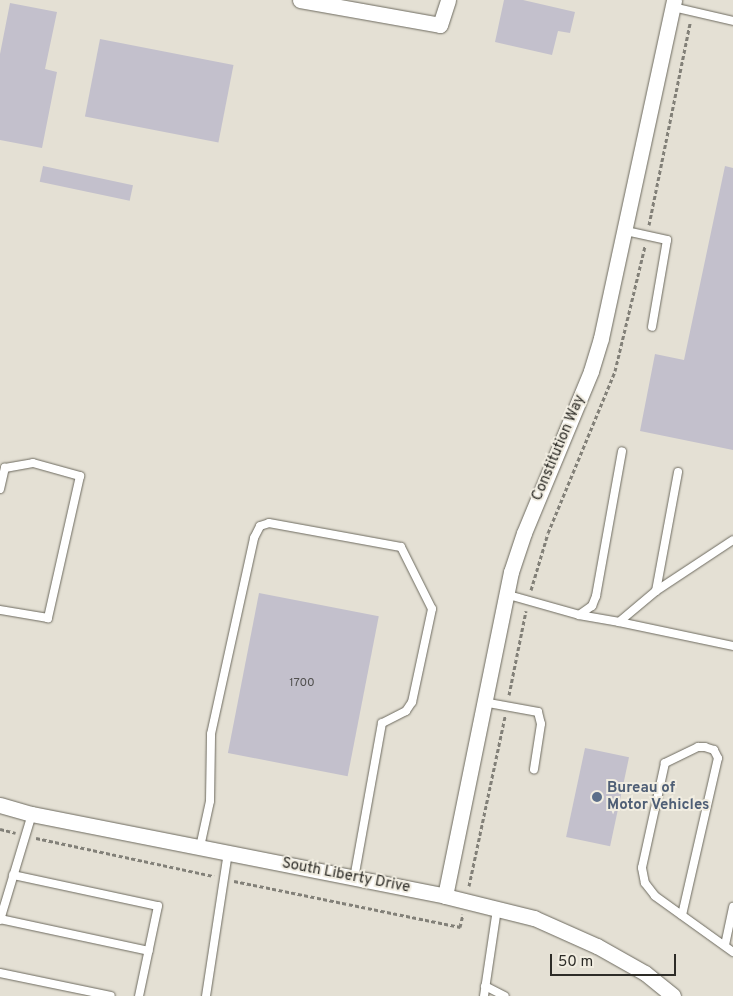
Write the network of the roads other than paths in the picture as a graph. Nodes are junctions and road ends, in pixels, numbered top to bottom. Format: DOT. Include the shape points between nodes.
graph roads {
  1 [pos="300,0"];
  2 [pos="448,0"];
  3 [pos="673,4"];
  4 [pos="733,21"];
  5 [pos="626,230"];
  6 [pos="652,327"];
  7 [pos="622,451"];
  8 [pos="678,472"];
  9 [pos="0,489"];
  10 [pos="733,540"];
  11 [pos="656,591"];
  12 [pos="505,594"];
  13 [pos="0,610"];
  14 [pos="578,615"];
  15 [pos="619,622"];
  16 [pos="733,646"];
  17 [pos="483,702"];
  18 [pos="534,769"];
  19 [pos="0,805"];
  20 [pos="32,814"];
  21 [pos="200,847"];
  22 [pos="228,852"];
  23 [pos="13,875"];
  24 [pos="354,878"];
  25 [pos="445,896"];
  26 [pos="733,907"];
  27 [pos="497,909"];
  28 [pos="682,915"];
  29 [pos="0,919"];
  30 [pos="725,945"];
  31 [pos="149,951"];
  32 [pos="733,952"];
  33 [pos="0,973"];
  34 [pos="485,986"];
  35 [pos="111,996"];
  36 [pos="139,996"];
  37 [pos="206,996"];
  38 [pos="484,996"];
  39 [pos="505,996"];
  40 [pos="673,996"];
  1 -- 2 [label="street" via="440,25"];
  3 -- 4 [label="lane" via="692,12"];
  3 -- 5 [label="street, Constitution Way"];
  5 -- 6 [label="lane" via="667,240"];
  5 -- 12 [label="street, Constitution Way" via="591,371 524,533"];
  7 -- 14 [label="lane" via="596,596 592,606"];
  8 -- 11 [label="lane"];
  9 -- 13 [label="lane" via="5,468 32,463 80,476 48,618"];
  10 -- 11 [label="lane"];
  11 -- 15 [label="lane"];
  12 -- 14 [label="lane"];
  12 -- 17 [label="street, Constitution Way"];
  14 -- 15 [label="lane"];
  15 -- 16 [label="lane"];
  17 -- 18 [label="lane" via="534,710 540,717"];
  17 -- 25 [label="street, Constitution Way"];
  19 -- 20 [label="street, South Liberty Drive"];
  20 -- 21 [label="street, South Liberty Drive"];
  20 -- 23 [label="lane"];
  21 -- 22 [label="street, South Liberty Drive"];
  21 -- 24 [label="lane" via="210,802 211,734 254,538 260,526 269,523 401,547 432,609 412,702 406,711 382,723"];
  22 -- 24 [label="street, South Liberty Drive"];
  22 -- 37 [label="lane"];
  23 -- 29 [label="lane"];
  23 -- 31 [label="lane" via="158,906"];
  24 -- 25 [label="street, South Liberty Drive"];
  25 -- 27 [label="street, South Liberty Drive"];
  26 -- 30 [label="lane"];
  27 -- 34 [label="lane"];
  27 -- 40 [label="street, South Liberty Drive" via="534,918 597,946 645,973"];
  28 -- 28 [label="lane" via="649,890 642,868 664,763 698,747 705,747 714,750 718,758"];
  28 -- 30 [label="lane"];
  29 -- 31 [label="lane"];
  30 -- 32 [label="lane"];
  31 -- 36 [label="lane"];
  33 -- 35 [label="lane"];
  34 -- 38 [label="lane"];
  34 -- 39 [label="lane"];
}
